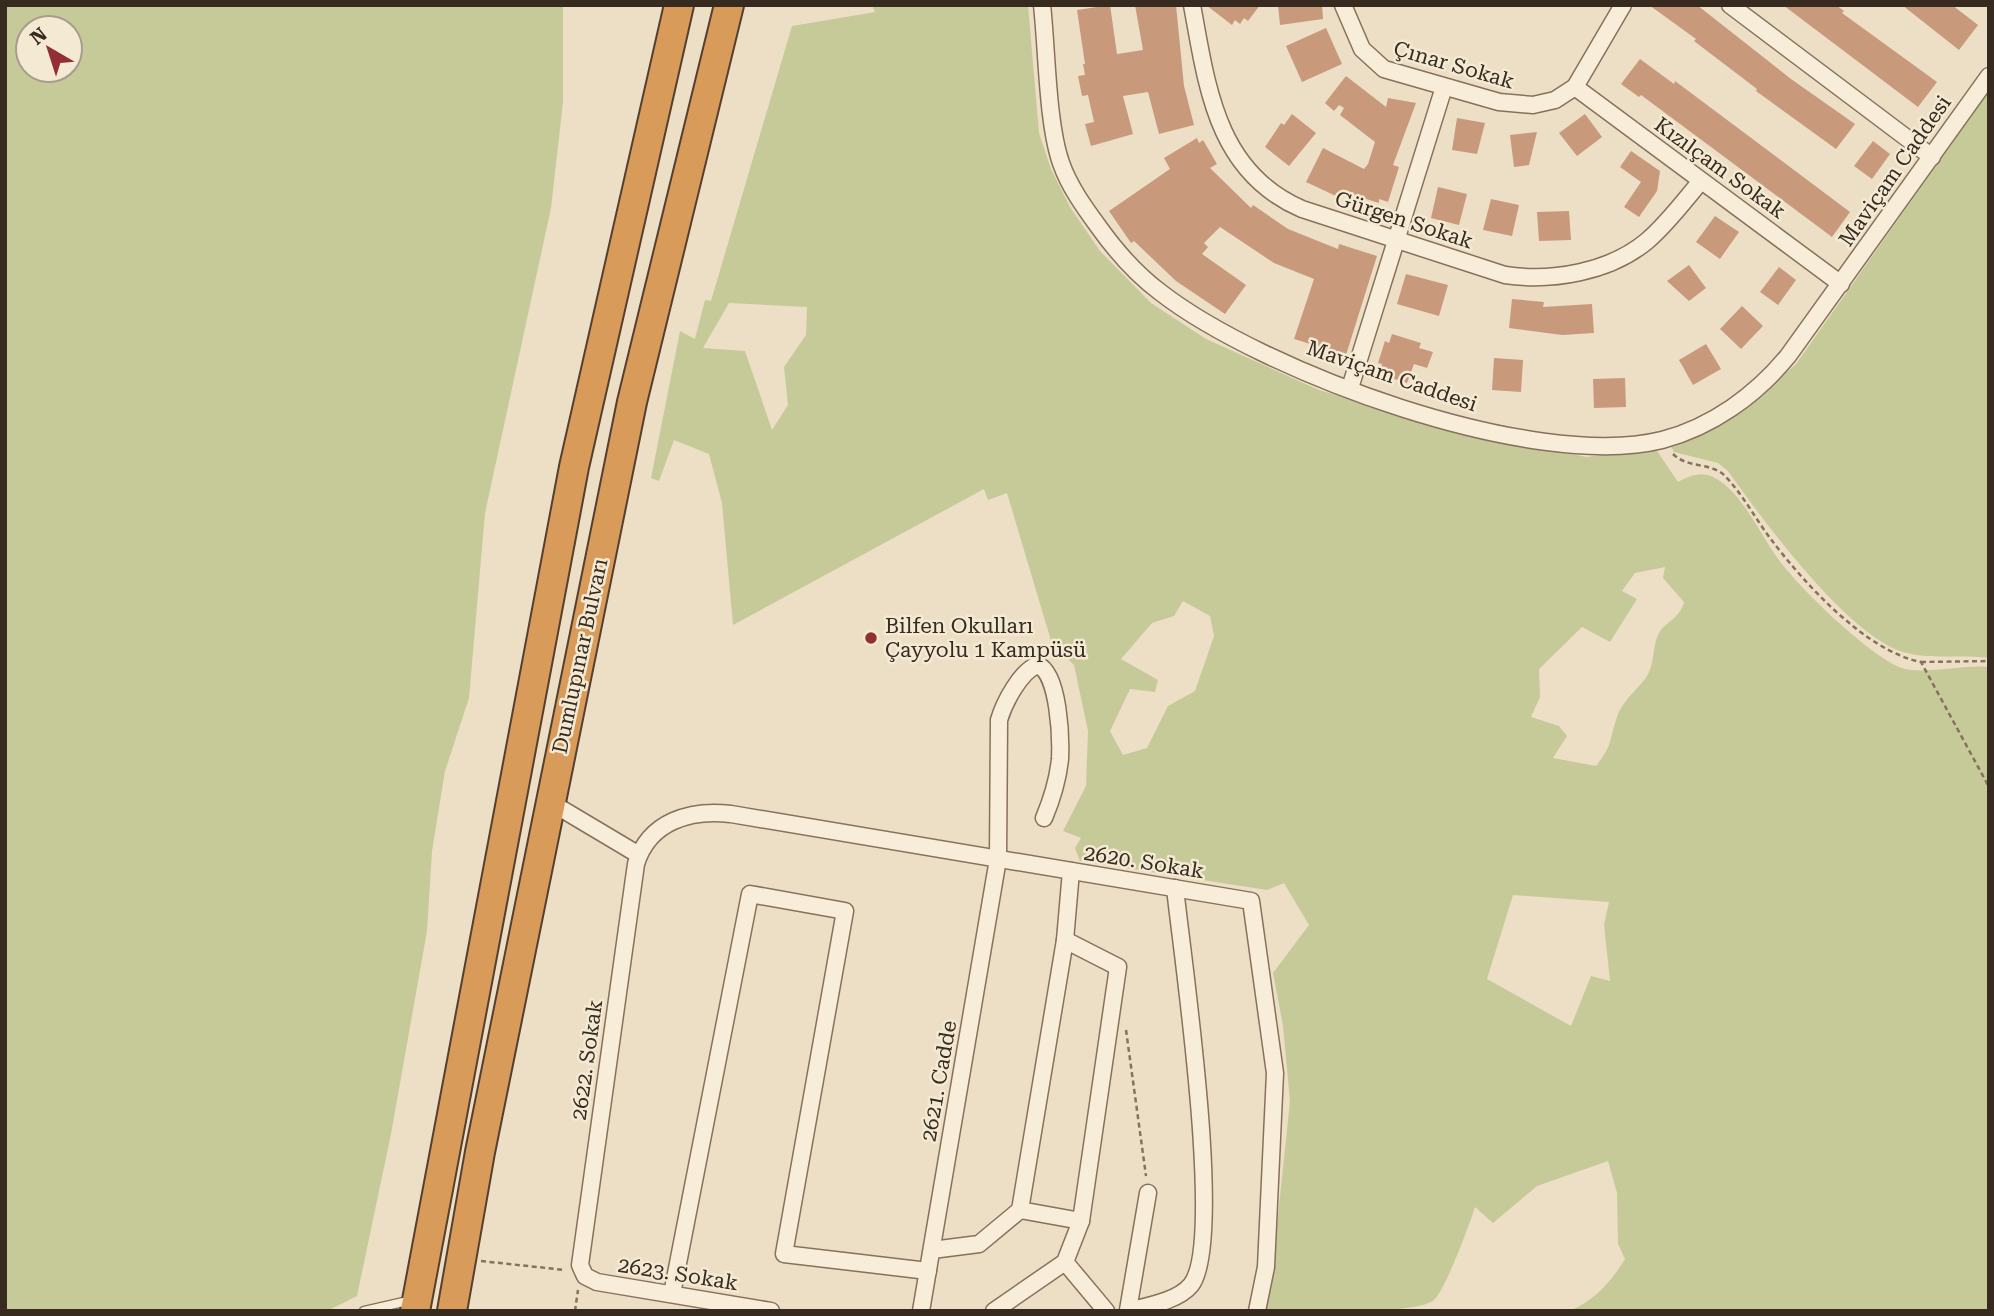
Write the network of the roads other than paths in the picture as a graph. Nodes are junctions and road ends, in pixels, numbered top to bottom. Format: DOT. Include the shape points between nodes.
graph roads {
  1 [pos="729,5"];
  2 [pos="1042,5"];
  3 [pos="1192,5"];
  4 [pos="1343,5"];
  5 [pos="1623,5"];
  6 [pos="1730,5"];
  7 [pos="674,9"];
  8 [pos="1989,75"];
  9 [pos="1444,87"];
  10 [pos="1575,87"];
  11 [pos="1932,157"];
  12 [pos="1701,181"];
  13 [pos="1396,239"];
  14 [pos="1841,284"];
  15 [pos="1350,388"];
  16 [pos="550,802"];
  17 [pos="1044,818"];
  18 [pos="639,855"];
  19 [pos="998,859"];
  20 [pos="1071,871"];
  21 [pos="1175,888"];
  22 [pos="1065,940"];
  23 [pos="1148,1193"];
  24 [pos="1020,1210"];
  25 [pos="1081,1221"];
  26 [pos="932,1250"];
  27 [pos="1065,1262"];
  28 [pos="581,1271"];
  29 [pos="928,1271"];
  30 [pos="672,1294"];
  31 [pos="416,1305"];
  32 [pos="364,1311"];
  33 [pos="452,1311"];
  34 [pos="771,1311"];
  35 [pos="921,1311"];
  36 [pos="994,1311"];
  37 [pos="1106,1311"];
  38 [pos="1128,1311"];
  39 [pos="1257,1311"];
  1 -- 16 [label="highway, Dumlupınar Bulvarı" via="632,402"];
  2 -- 15 [label="street, Maviçam Caddesi" via="1060,160 1078,196 1112,244 1160,292 1212,326"];
  3 -- 13 [label="street, Gürgen Sokak" via="1216,120 1257,180 1283,201"];
  4 -- 9 [label="street, Çınar Sokak" via="1354,36 1376,64"];
  5 -- 10 [label="street"];
  6 -- 11 [label="street"];
  7 -- 31 [label="highway, Dumlupınar Bulvarı" via="574,467"];
  8 -- 11 [label="street, Maviçam Caddesi"];
  9 -- 10 [label="street, Çınar Sokak" via="1533,106 1555,100"];
  9 -- 13 [label="street"];
  10 -- 12 [label="street, Kızılçam Sokak"];
  11 -- 14 [label="street, Maviçam Caddesi"];
  12 -- 13 [label="street, Gürgen Sokak" via="1637,248 1563,275 1505,275"];
  12 -- 14 [label="street, Kızılçam Sokak"];
  13 -- 15 [label="street"];
  14 -- 15 [label="street, Maviçam Caddesi" via="1763,383 1712,420 1661,440 1613,446 1528,438 1450,421"];
  16 -- 18 [label="street"];
  16 -- 33 [label="highway, Dumlupınar Bulvarı"];
  17 -- 19 [label="street, 2621. Cadde" via="1055,788 1060,741 1050,676 1038,665 1025,675 999,720"];
  18 -- 19 [label="street, 2620. Sokak" via="654,831 667,823 690,815 722,813"];
  18 -- 28 [label="street, 2622. Sokak"];
  19 -- 20 [label="street, 2620. Sokak"];
  19 -- 26 [label="street, 2621. Cadde"];
  20 -- 21 [label="street, 2620. Sokak"];
  20 -- 22 [label="street"];
  21 -- 38 [label="street" via="1206,1186 1204,1242 1196,1277 1187,1289"];
  21 -- 39 [label="street, 2620. Sokak" via="1251,901 1275,1073 1266,1267"];
  22 -- 24 [label="street"];
  22 -- 25 [label="street" via="1118,967"];
  23 -- 38 [label="street"];
  24 -- 25 [label="street"];
  24 -- 26 [label="street" via="979,1244"];
  25 -- 27 [label="street"];
  26 -- 29 [label="street, 2621. Cadde"];
  27 -- 36 [label="street"];
  27 -- 37 [label="street"];
  28 -- 30 [label="street, 2623. Sokak" via="597,1282"];
  29 -- 30 [label="street" via="785,1254 845,911 750,894"];
  29 -- 35 [label="street, 2621. Cadde"];
  30 -- 34 [label="street, 2623. Sokak"];
  31 -- 32 [label="lane"];
}
